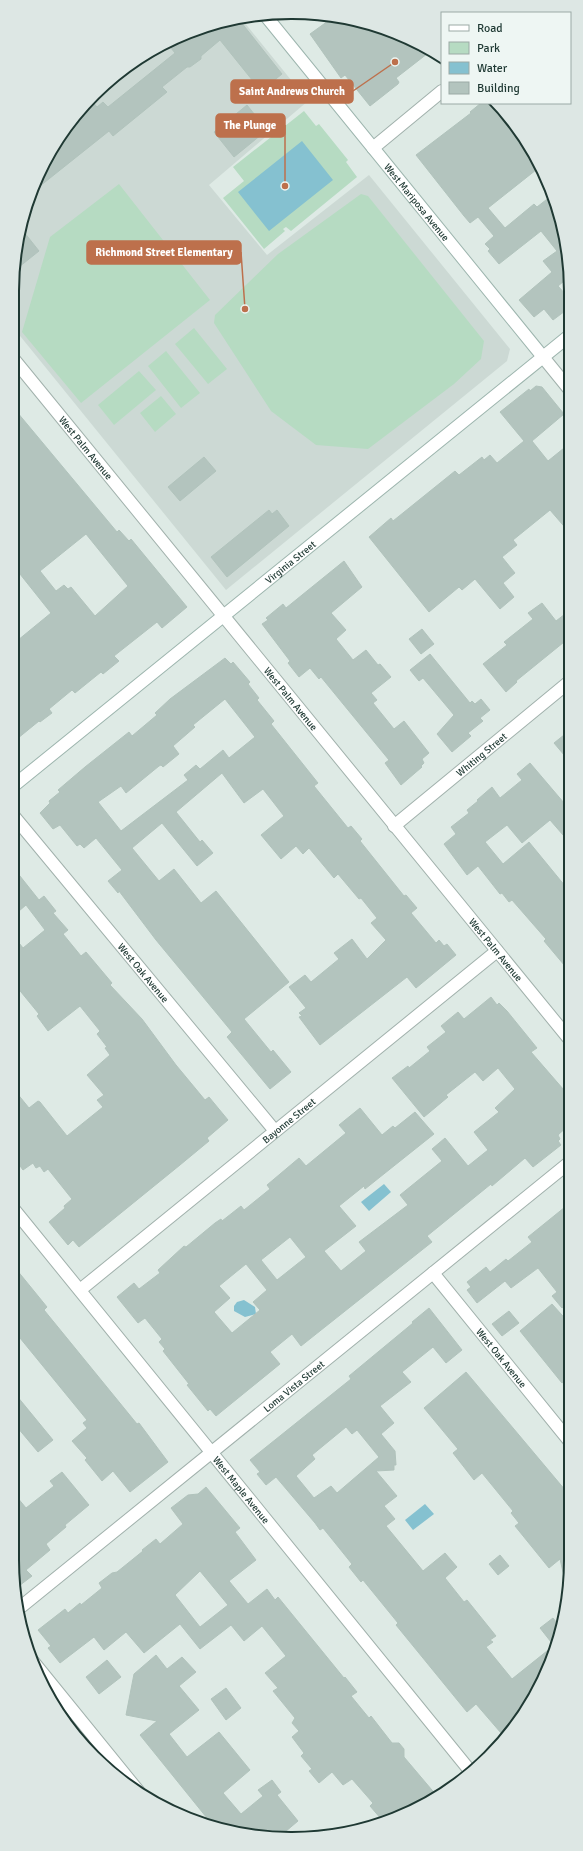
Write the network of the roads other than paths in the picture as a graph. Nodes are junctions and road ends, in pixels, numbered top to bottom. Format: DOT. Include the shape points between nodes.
graph roads {
  1 [pos="269,20"];
  2 [pos="441,92"];
  3 [pos="373,148"];
  4 [pos="564,340"];
  5 [pos="543,357"];
  6 [pos="19,366"];
  7 [pos="564,383"];
  8 [pos="224,617"];
  9 [pos="564,686"];
  10 [pos="19,780"];
  11 [pos="19,822"];
  12 [pos="394,826"];
  13 [pos="497,951"];
  14 [pos="564,1033"];
  15 [pos="275,1131"];
  16 [pos="564,1167"];
  17 [pos="19,1216"];
  18 [pos="433,1273"];
  19 [pos="80,1290"];
  20 [pos="564,1434"];
  21 [pos="211,1453"];
  22 [pos="23,1605"];
  23 [pos="46,1677"];
  24 [pos="467,1767"];
  25 [pos="126,1776"];
  1 -- 3 [label="street, West Mariposa Avenue"];
  2 -- 3 [label="street"];
  3 -- 5 [label="street, West Mariposa Avenue"];
  4 -- 5 [label="street, Virginia Street"];
  5 -- 7 [label="street, West Mariposa Avenue"];
  5 -- 8 [label="street, Virginia Street"];
  6 -- 8 [label="street, West Palm Avenue"];
  8 -- 10 [label="street, Virginia Street"];
  8 -- 12 [label="street, West Palm Avenue"];
  9 -- 12 [label="street, Whiting Street"];
  11 -- 15 [label="street, West Oak Avenue"];
  12 -- 13 [label="street, West Palm Avenue"];
  13 -- 14 [label="street, West Palm Avenue"];
  13 -- 15 [label="street, Bayonne Street"];
  15 -- 19 [label="street, Bayonne Street"];
  16 -- 18 [label="street, Loma Vista Street"];
  17 -- 19 [label="street, West Maple Avenue"];
  18 -- 20 [label="street, West Oak Avenue"];
  18 -- 21 [label="street, Loma Vista Street"];
  19 -- 21 [label="street, West Maple Avenue"];
  21 -- 22 [label="street, Loma Vista Street"];
  21 -- 24 [label="street, West Maple Avenue"];
  23 -- 25 [label="street"];
}
